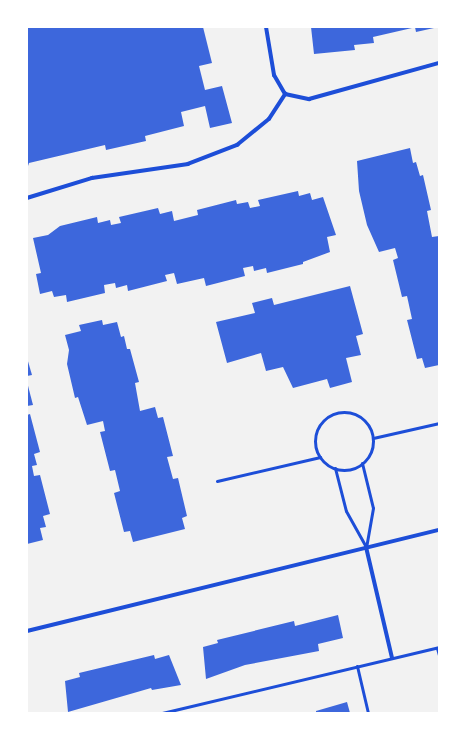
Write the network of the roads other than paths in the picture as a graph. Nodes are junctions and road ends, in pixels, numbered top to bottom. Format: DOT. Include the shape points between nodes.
graph roads {
  1 [pos="266,27"];
  2 [pos="439,63"];
  3 [pos="432,68"];
  4 [pos="439,68"];
  5 [pos="285,94"];
  6 [pos="27,198"];
  7 [pos="439,422"];
  8 [pos="372,438"];
  9 [pos="320,457"];
  10 [pos="362,463"];
  11 [pos="335,468"];
  12 [pos="217,481"];
  13 [pos="439,530"];
  14 [pos="366,547"];
  15 [pos="27,631"];
  16 [pos="438,648"];
  17 [pos="439,655"];
  18 [pos="392,658"];
  19 [pos="357,666"];
  20 [pos="162,713"];
  21 [pos="368,713"];
  1 -- 5 [label="street" via="274,75"];
  2 -- 3 [label="street"];
  3 -- 4 [label="street"];
  3 -- 5 [label="street" via="309,99"];
  5 -- 6 [label="street" via="269,119 237,145 188,164 92,178"];
  7 -- 8 [label="lane"];
  8 -- 9 [label="lane" via="370,429 357,415 338,412 322,421 317,430 315,449"];
  8 -- 10 [label="lane" via="368,456"];
  9 -- 11 [label="lane"];
  9 -- 12 [label="lane"];
  10 -- 11 [label="lane" via="345,470"];
  10 -- 14 [label="lane" via="373,508"];
  11 -- 14 [label="lane" via="346,511"];
  13 -- 14 [label="street"];
  14 -- 15 [label="street"];
  14 -- 18 [label="street"];
  16 -- 17 [label="lane"];
  16 -- 18 [label="lane"];
  18 -- 19 [label="lane"];
  19 -- 20 [label="lane"];
  19 -- 21 [label="lane"];
}
